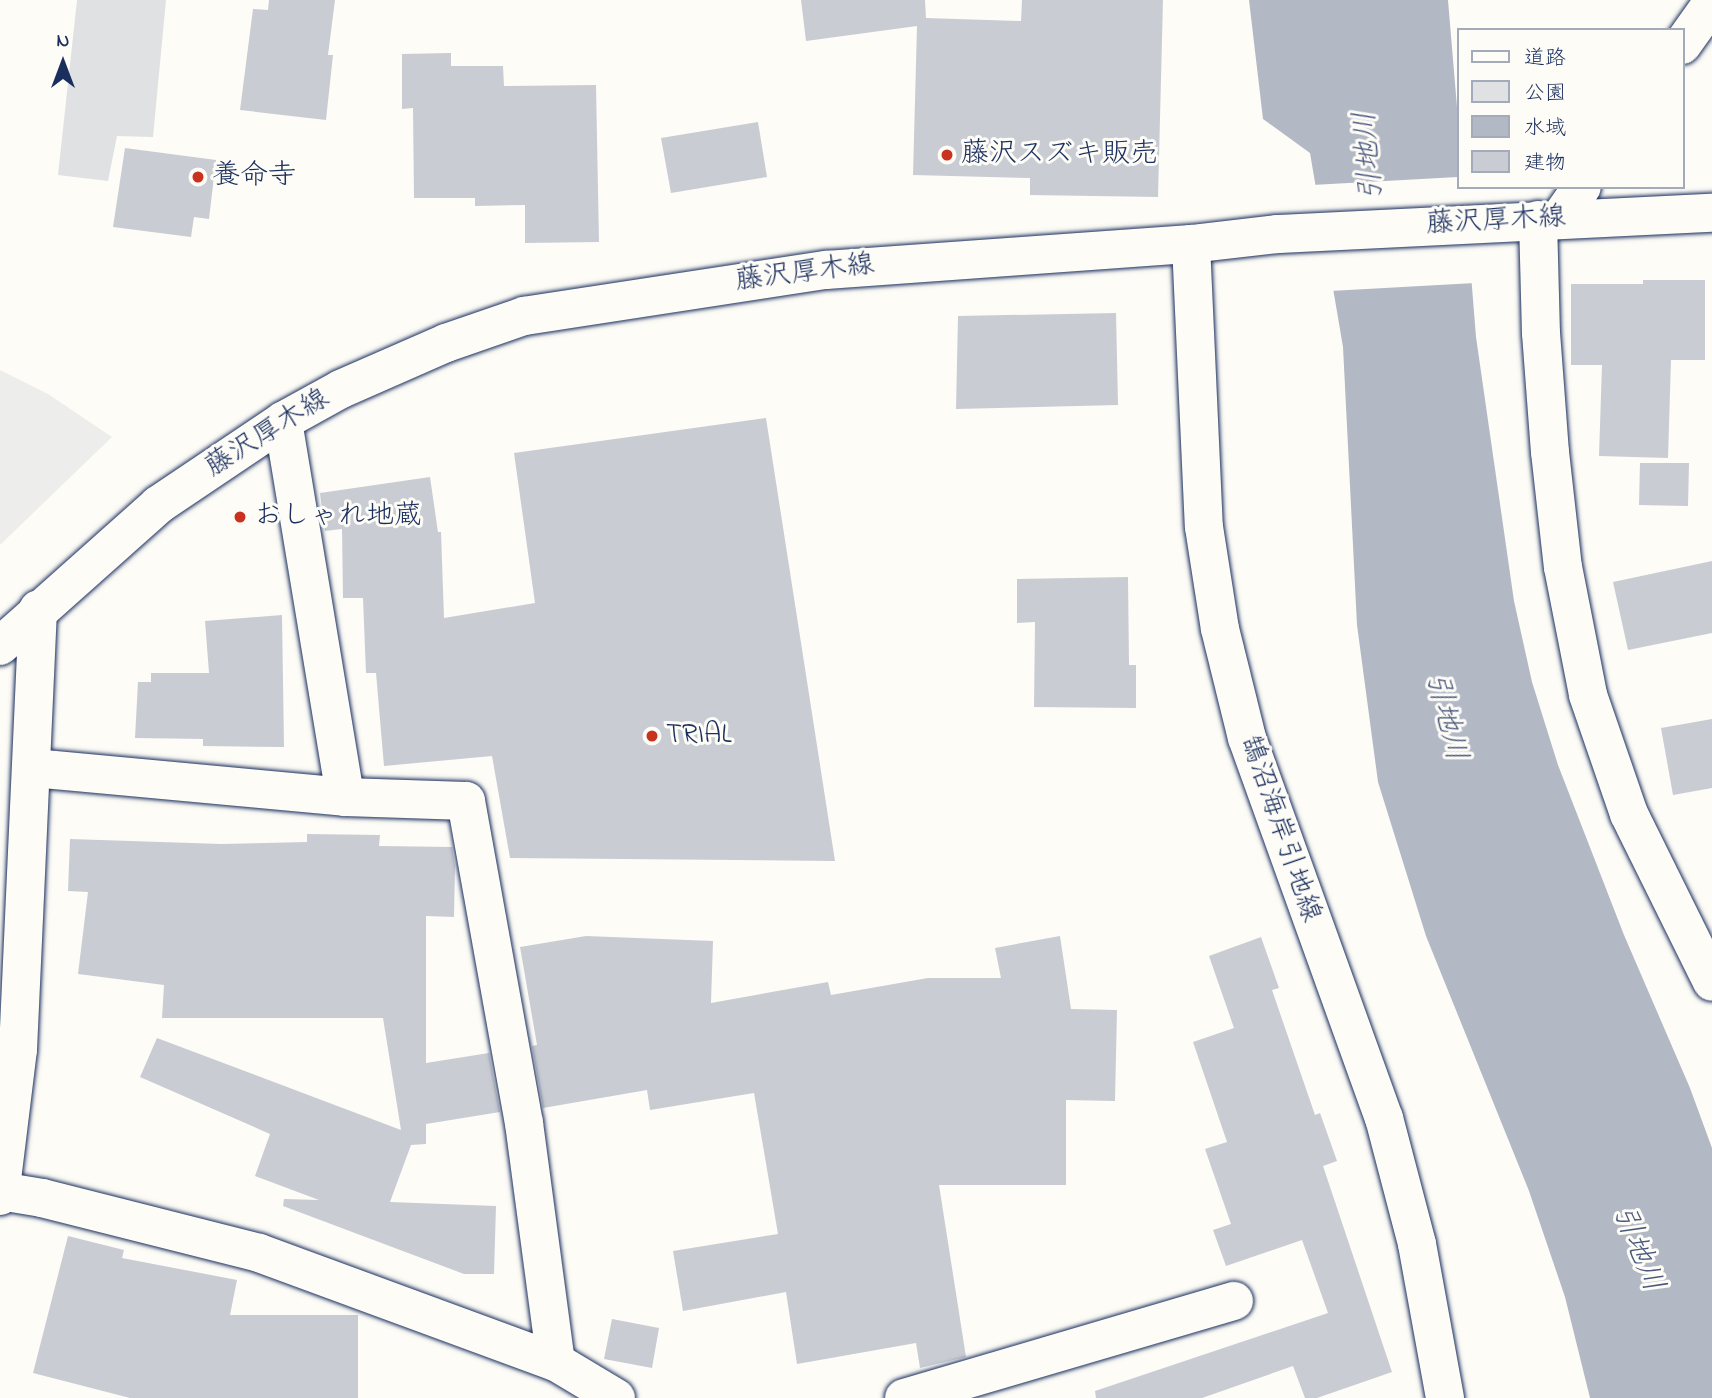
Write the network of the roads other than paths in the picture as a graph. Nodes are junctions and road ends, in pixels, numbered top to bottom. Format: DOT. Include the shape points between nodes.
graph roads {
  1 [pos="1712,3"];
  2 [pos="1684,42"];
  3 [pos="1580,189"];
  4 [pos="1712,213"];
  5 [pos="1549,219"];
  6 [pos="1191,244"];
  7 [pos="284,421"];
  8 [pos="38,609"];
  9 [pos="0,646"];
  10 [pos="33,768"];
  11 [pos="345,797"];
  12 [pos="1703,942"];
  13 [pos="1712,982"];
  14 [pos="0,1193"];
  15 [pos="1234,1301"];
  16 [pos="574,1378"];
  17 [pos="616,1398"];
  18 [pos="904,1398"];
  19 [pos="1444,1398"];
  1 -- 2 [label="street"];
  3 -- 5 [label="street"];
  4 -- 5 [label="street, 藤沢厚木線"];
  5 -- 6 [label="street, 藤沢厚木線" via="1278,234"];
  5 -- 12 [label="street" via="1541,333 1550,452 1563,566 1588,695 1629,814"];
  6 -- 7 [label="street, 藤沢厚木線" via="826,270 524,316 446,343 341,389"];
  6 -- 19 [label="street, 鵠沼海岸引地線" via="1204,527 1220,629 1247,738 1384,1118 1423,1268"];
  7 -- 8 [label="street, 藤沢厚木線" via="158,505"];
  7 -- 11 [label="street"];
  8 -- 9 [label="street, 藤沢厚木線"];
  8 -- 10 [label="street"];
  10 -- 11 [label="street"];
  10 -- 14 [label="street" via="18,1050"];
  11 -- 16 [label="street" via="466,801"];
  12 -- 13 [label="street"];
  14 -- 16 [label="street" via="54,1201 259,1253"];
  15 -- 18 [label="street"];
  16 -- 17 [label="street"];
}
